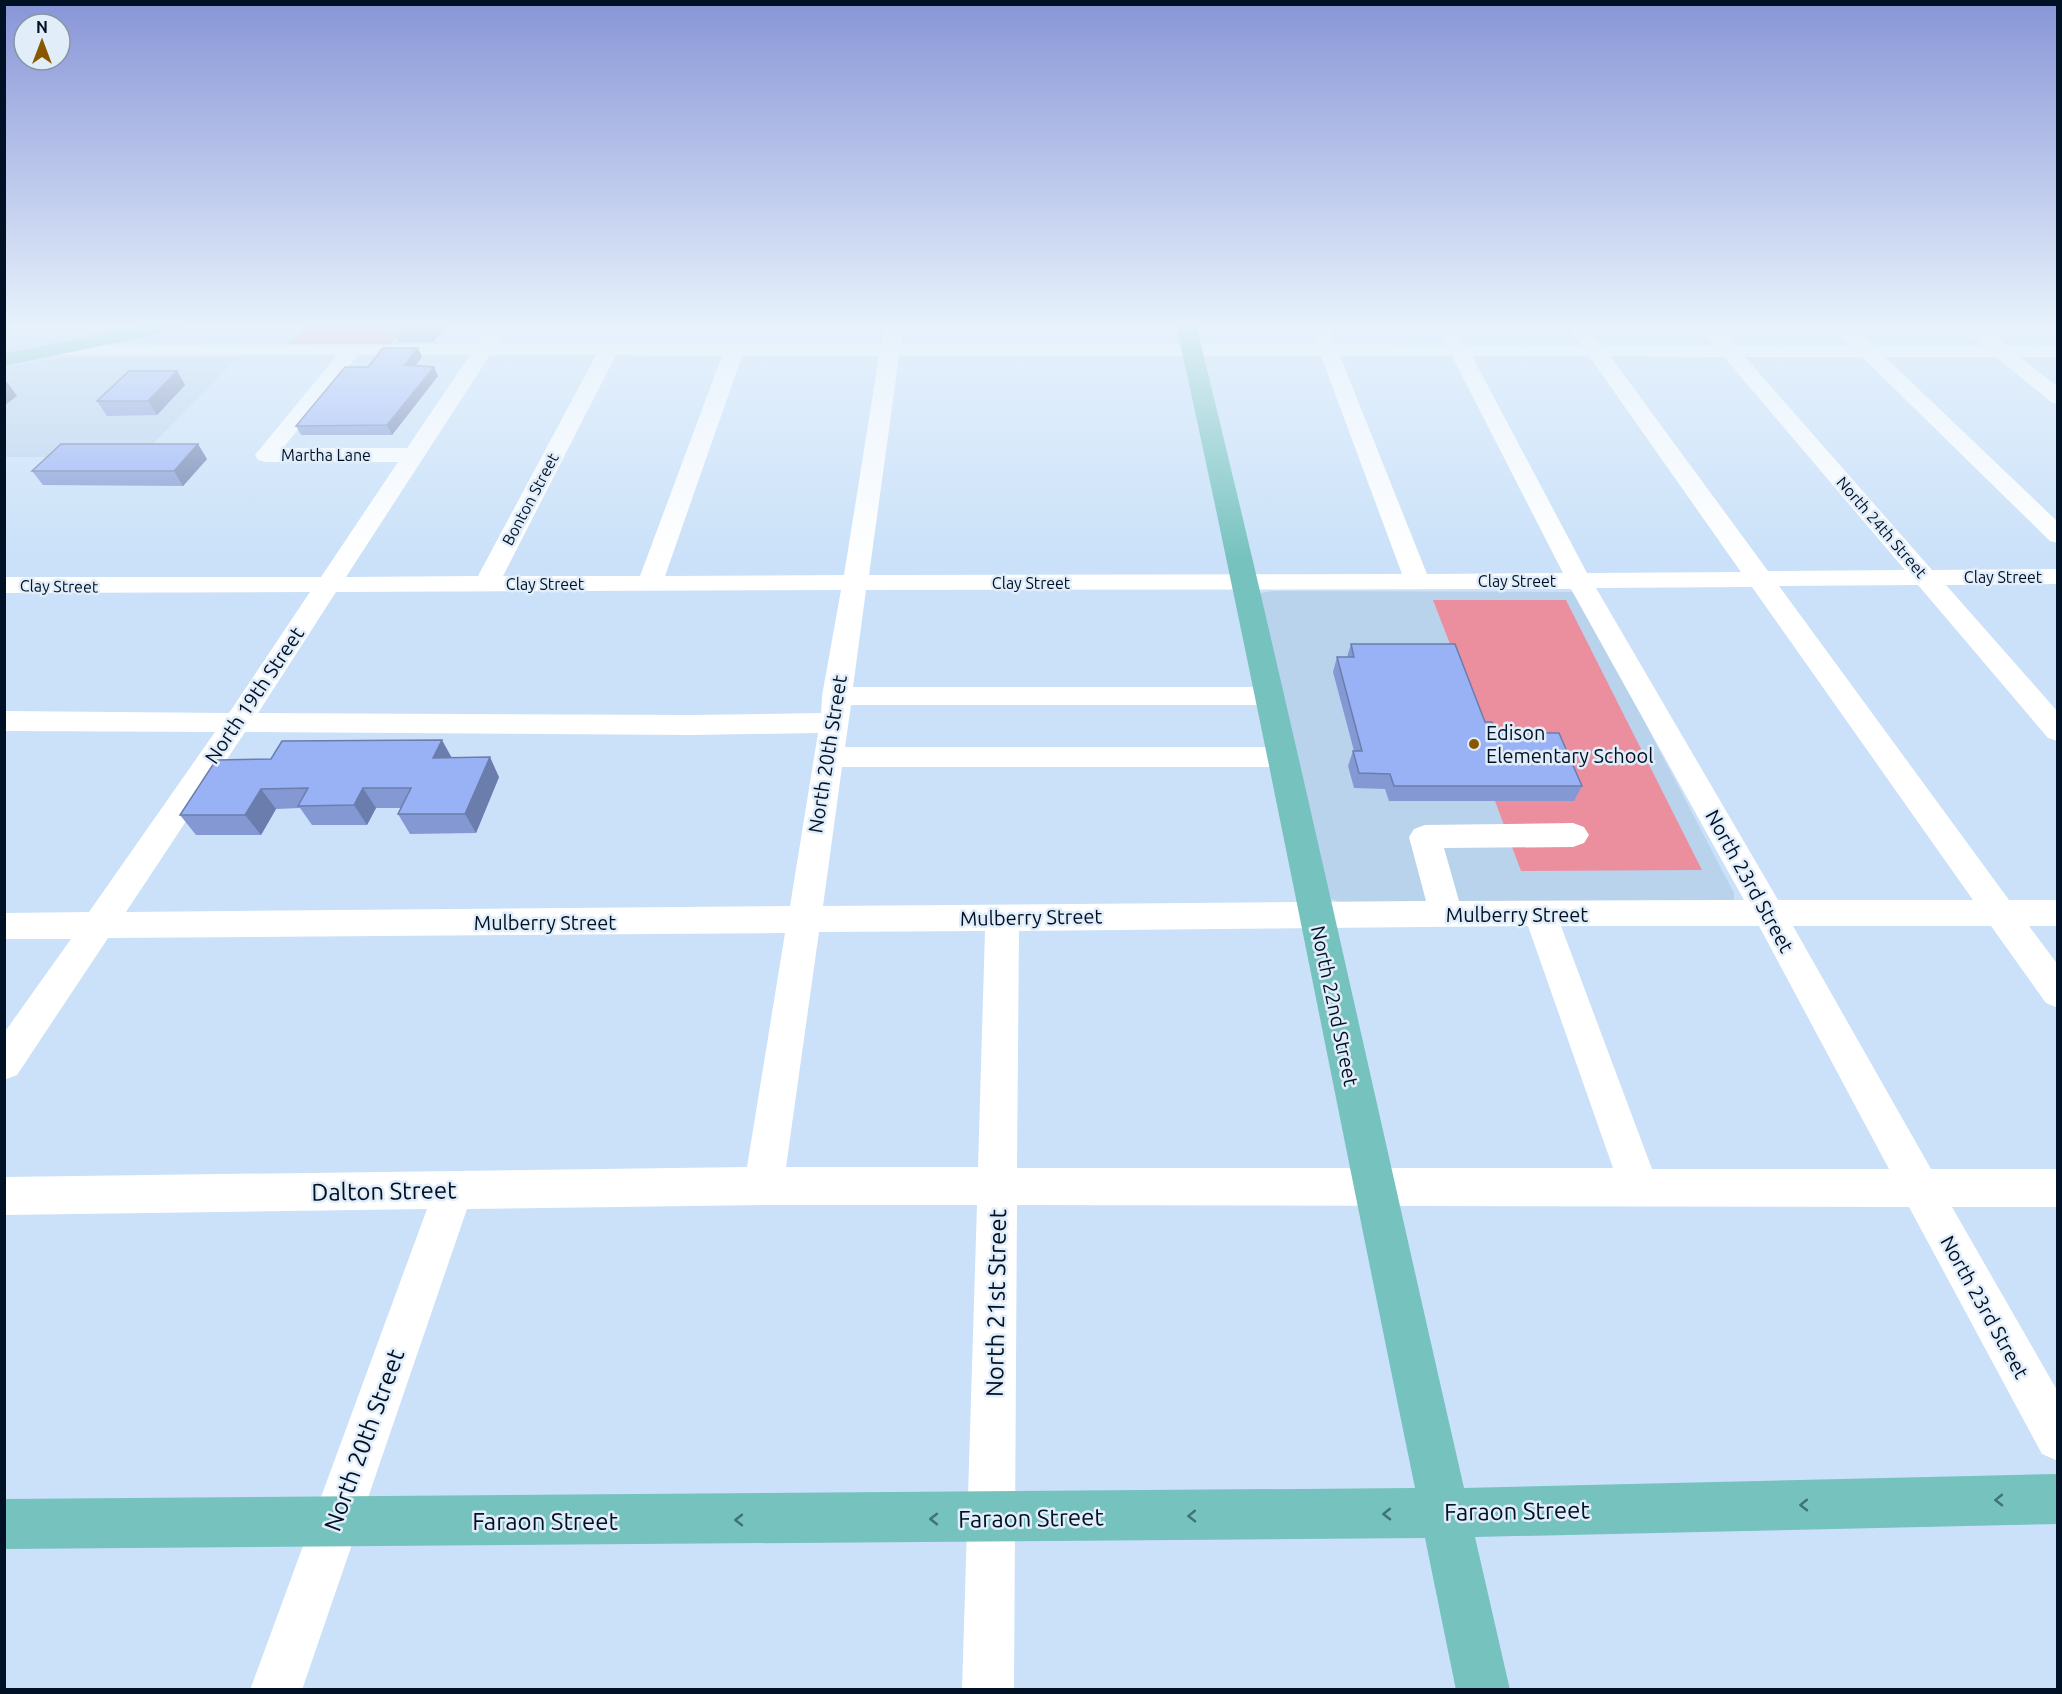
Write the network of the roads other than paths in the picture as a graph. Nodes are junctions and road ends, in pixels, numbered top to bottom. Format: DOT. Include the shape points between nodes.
graph roads {
  1 [pos="309,403"];
  2 [pos="448,403"];
  3 [pos="581,403"];
  4 [pos="715,403"];
  5 [pos="882,403"];
  6 [pos="1204,403"];
  7 [pos="1348,403"];
  8 [pos="1486,403"];
  9 [pos="1633,403"];
  10 [pos="1775,403"];
  11 [pos="1921,403"];
  12 [pos="413,455"];
  13 [pos="2058,536"];
  14 [pos="2058,576"];
  15 [pos="1926,577"];
  16 [pos="1760,579"];
  17 [pos="1417,581"];
  18 [pos="1579,581"];
  19 [pos="1246,582"];
  20 [pos="650,584"];
  21 [pos="853,584"];
  22 [pos="4,585"];
  23 [pos="327,585"];
  24 [pos="486,585"];
  25 [pos="1270,696"];
  26 [pos="834,709"];
  27 [pos="4,721"];
  28 [pos="237,722"];
  29 [pos="2058,731"];
  30 [pos="827,757"];
  31 [pos="1283,757"];
  32 [pos="1574,835"];
  33 [pos="1768,912"];
  34 [pos="1540,913"];
  35 [pos="2000,913"];
  36 [pos="2058,913"];
  37 [pos="1446,914"];
  38 [pos="1315,915"];
  39 [pos="1002,917"];
  40 [pos="803,920"];
  41 [pos="99,925"];
  42 [pos="4,926"];
  43 [pos="2058,993"];
  44 [pos="4,1064"];
  45 [pos="1374,1185"];
  46 [pos="764,1186"];
  47 [pos="1639,1186"];
  48 [pos="1920,1187"];
  49 [pos="998,1188"];
  50 [pos="2058,1188"];
  51 [pos="454,1190"];
  52 [pos="4,1196"];
  53 [pos="2058,1438"];
  54 [pos="2058,1499"];
  55 [pos="1445,1513"];
  56 [pos="991,1518"];
  57 [pos="335,1522"];
  58 [pos="4,1524"];
  59 [pos="276,1689"];
  60 [pos="988,1689"];
  61 [pos="1483,1689"];
  1 -- 12 [label="street, Martha Lane" via="266,455"];
  2 -- 12 [label="street, North 19th Street"];
  3 -- 24 [label="street, Bonton Street"];
  4 -- 20 [label="street"];
  5 -- 21 [label="street, North 20th Street"];
  6 -- 19 [label="main road, North 22nd Street"];
  7 -- 17 [label="street"];
  8 -- 18 [label="street, North 23rd Street"];
  9 -- 16 [label="street"];
  10 -- 15 [label="street, North 24th Street"];
  11 -- 13 [label="street"];
  12 -- 23 [label="street, North 19th Street"];
  14 -- 15 [label="street, Clay Street"];
  15 -- 16 [label="street, Clay Street"];
  15 -- 29 [label="street, North 24th Street"];
  16 -- 18 [label="street, Clay Street"];
  16 -- 35 [label="street"];
  17 -- 18 [label="street, Clay Street"];
  17 -- 19 [label="street, Clay Street"];
  18 -- 33 [label="street, North 23rd Street"];
  19 -- 21 [label="street, Clay Street"];
  19 -- 25 [label="main road, North 22nd Street"];
  20 -- 21 [label="street, Clay Street"];
  20 -- 24 [label="street, Clay Street"];
  21 -- 26 [label="street, North 20th Street"];
  22 -- 23 [label="street, Clay Street"];
  23 -- 24 [label="street, Clay Street"];
  23 -- 28 [label="street, North 19th Street"];
  25 -- 26 [label="street"];
  25 -- 31 [label="main road, North 22nd Street"];
  26 -- 28 [label="street" via="692,725"];
  26 -- 30 [label="street, North 20th Street"];
  27 -- 28 [label="street"];
  28 -- 41 [label="street, North 19th Street"];
  30 -- 31 [label="street"];
  30 -- 40 [label="street, North 20th Street"];
  31 -- 38 [label="main road, North 22nd Street"];
  32 -- 37 [label="street" via="1425,837"];
  33 -- 34 [label="street, Mulberry Street"];
  33 -- 35 [label="street, Mulberry Street"];
  33 -- 48 [label="street, North 23rd Street"];
  34 -- 37 [label="street, Mulberry Street"];
  34 -- 47 [label="street"];
  35 -- 36 [label="street, Mulberry Street"];
  35 -- 43 [label="street"];
  37 -- 38 [label="street, Mulberry Street"];
  38 -- 39 [label="street, Mulberry Street"];
  38 -- 45 [label="main road, North 22nd Street"];
  39 -- 40 [label="street, Mulberry Street"];
  39 -- 49 [label="street, North 21st Street"];
  40 -- 41 [label="street, Mulberry Street"];
  40 -- 46 [label="street, North 20th Street"];
  41 -- 42 [label="street, Mulberry Street"];
  41 -- 44 [label="street, North 19th Street"];
  45 -- 47 [label="street, Dalton Street"];
  45 -- 49 [label="street, Dalton Street"];
  45 -- 55 [label="main road, North 22nd Street"];
  46 -- 49 [label="street, Dalton Street"];
  46 -- 51 [label="street, Dalton Street"];
  47 -- 48 [label="street, Dalton Street"];
  48 -- 50 [label="street, Dalton Street"];
  48 -- 53 [label="street, North 23rd Street"];
  49 -- 56 [label="street, North 21st Street"];
  51 -- 52 [label="street, Dalton Street"];
  51 -- 57 [label="street, North 20th Street"];
  54 -- 55 [label="main road, Faraon Street, one-way"];
  55 -- 56 [label="main road, Faraon Street, one-way"];
  55 -- 61 [label="main road, North 22nd Street"];
  56 -- 57 [label="main road, Faraon Street, one-way"];
  56 -- 60 [label="street, North 21st Street"];
  57 -- 58 [label="main road, Faraon Street"];
  57 -- 59 [label="street, North 20th Street"];
}
